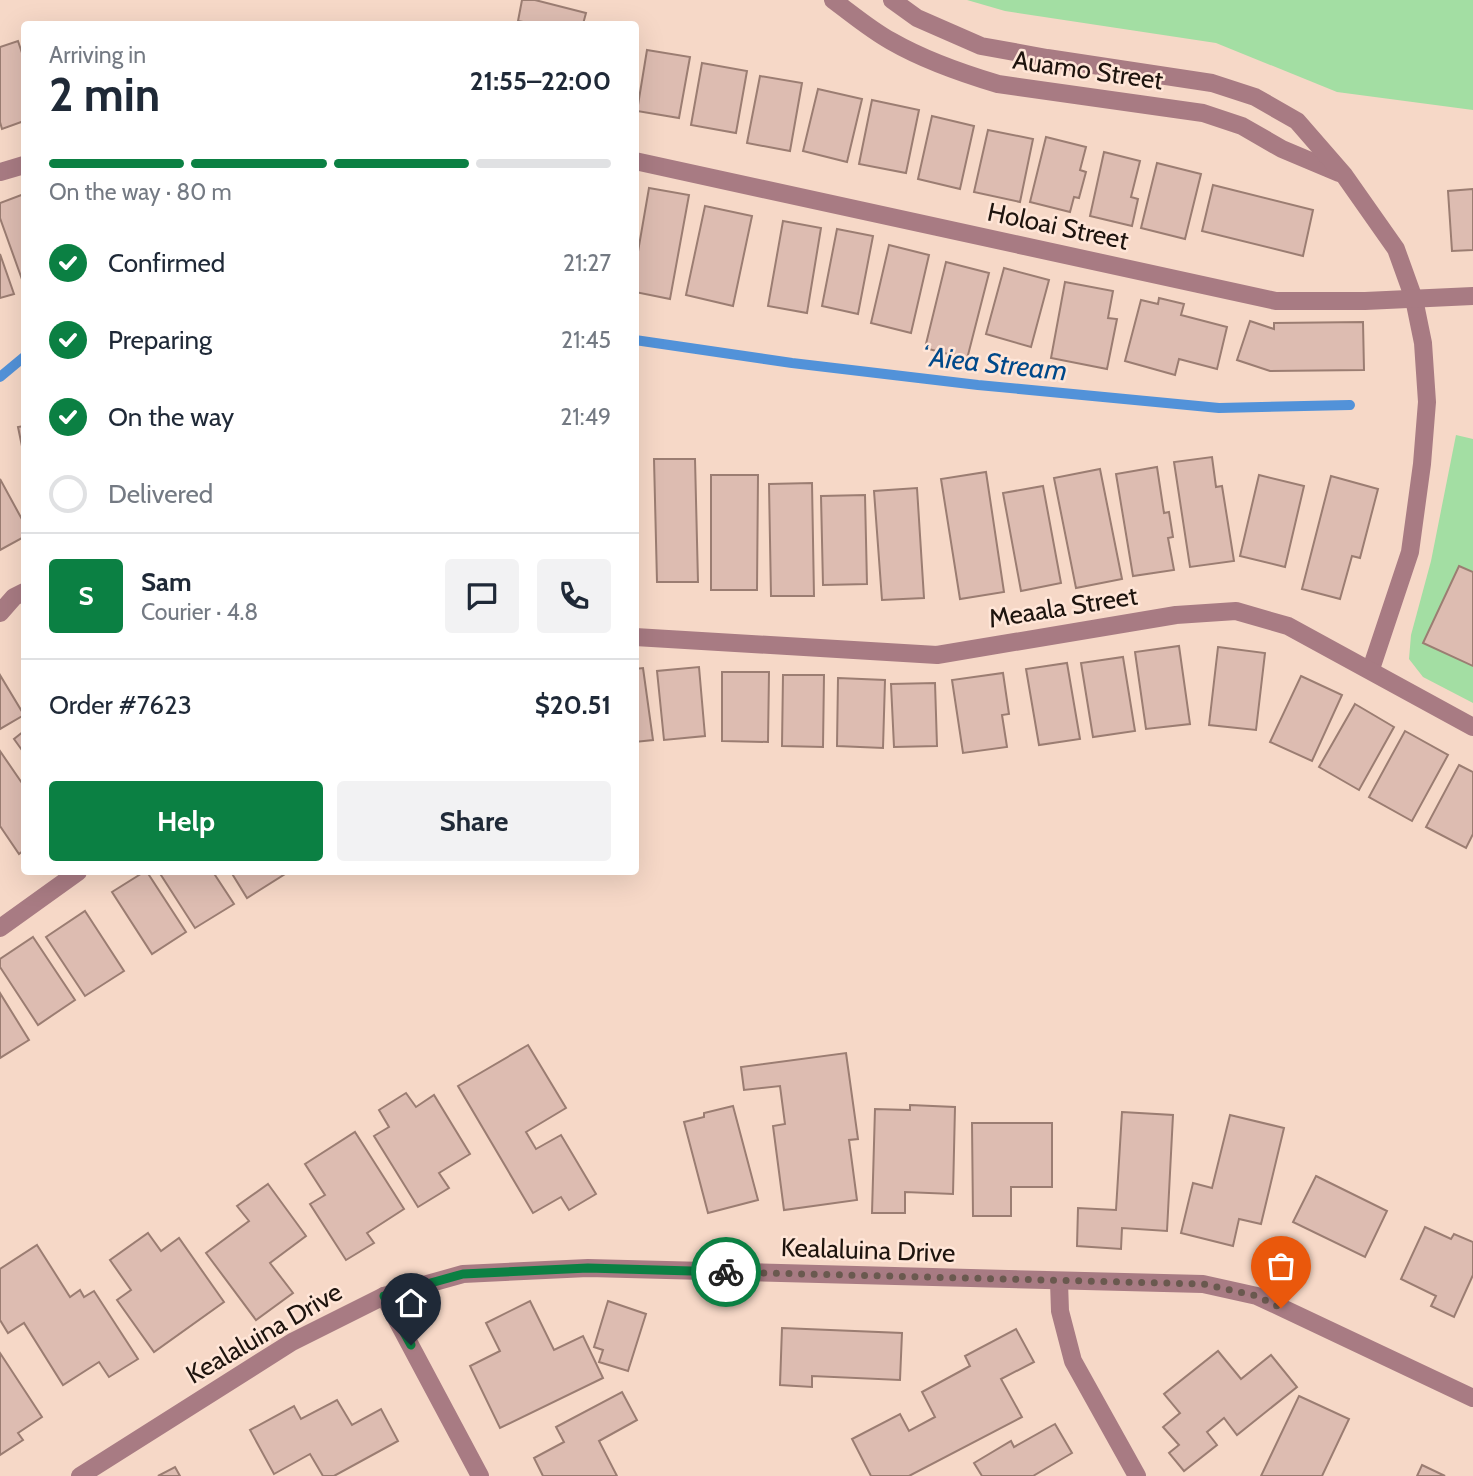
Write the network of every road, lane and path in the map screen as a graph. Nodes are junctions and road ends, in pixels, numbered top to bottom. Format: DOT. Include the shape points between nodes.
graph roads {
  1 [pos="833,0"];
  2 [pos="892,0"];
  3 [pos="639,162"];
  4 [pos="21,166"];
  5 [pos="0,172"];
  6 [pos="1344,175"];
  7 [pos="1473,296"];
  8 [pos="1413,299"];
  9 [pos="21,594"];
  10 [pos="0,612"];
  11 [pos="639,633"];
  12 [pos="1371,669"];
  13 [pos="1473,727"];
  14 [pos="74,875"];
  15 [pos="0,928"];
  16 [pos="1059,1282"];
  17 [pos="384,1296"];
  18 [pos="1473,1398"];
  19 [pos="80,1476"];
  20 [pos="480,1476"];
  21 [pos="1137,1476"];
  1 -- 6 [label="street, Auamo Street" via="890,41 969,75 998,84 1203,113 1242,126"];
  2 -- 6 [label="street, Auamo Street" via="917,18 981,46 1212,83 1255,97 1297,121"];
  3 -- 8 [label="street, Holoai Street" via="1276,300"];
  4 -- 5 [label="street"];
  6 -- 8 [label="street, Auamo Street" via="1396,249"];
  7 -- 8 [label="street, Holoai Street"];
  8 -- 12 [label="street, Auamo Street" via="1423,343 1427,402 1422,464 1410,552"];
  9 -- 10 [label="street"];
  11 -- 12 [label="street, Meaala Street" via="937,655 1176,615 1236,611 1288,626"];
  12 -- 13 [label="street, Meaala Street"];
  14 -- 15 [label="street"];
  16 -- 17 [label="street, Kealaluina Drive" via="588,1268 463,1274"];
  16 -- 18 [label="street, Kealaluina Drive" via="1203,1284 1257,1296"];
  16 -- 21 [label="street" via="1060,1311 1073,1361"];
  17 -- 19 [label="street, Kealaluina Drive" via="292,1342"];
  17 -- 20 [label="street"];
}
